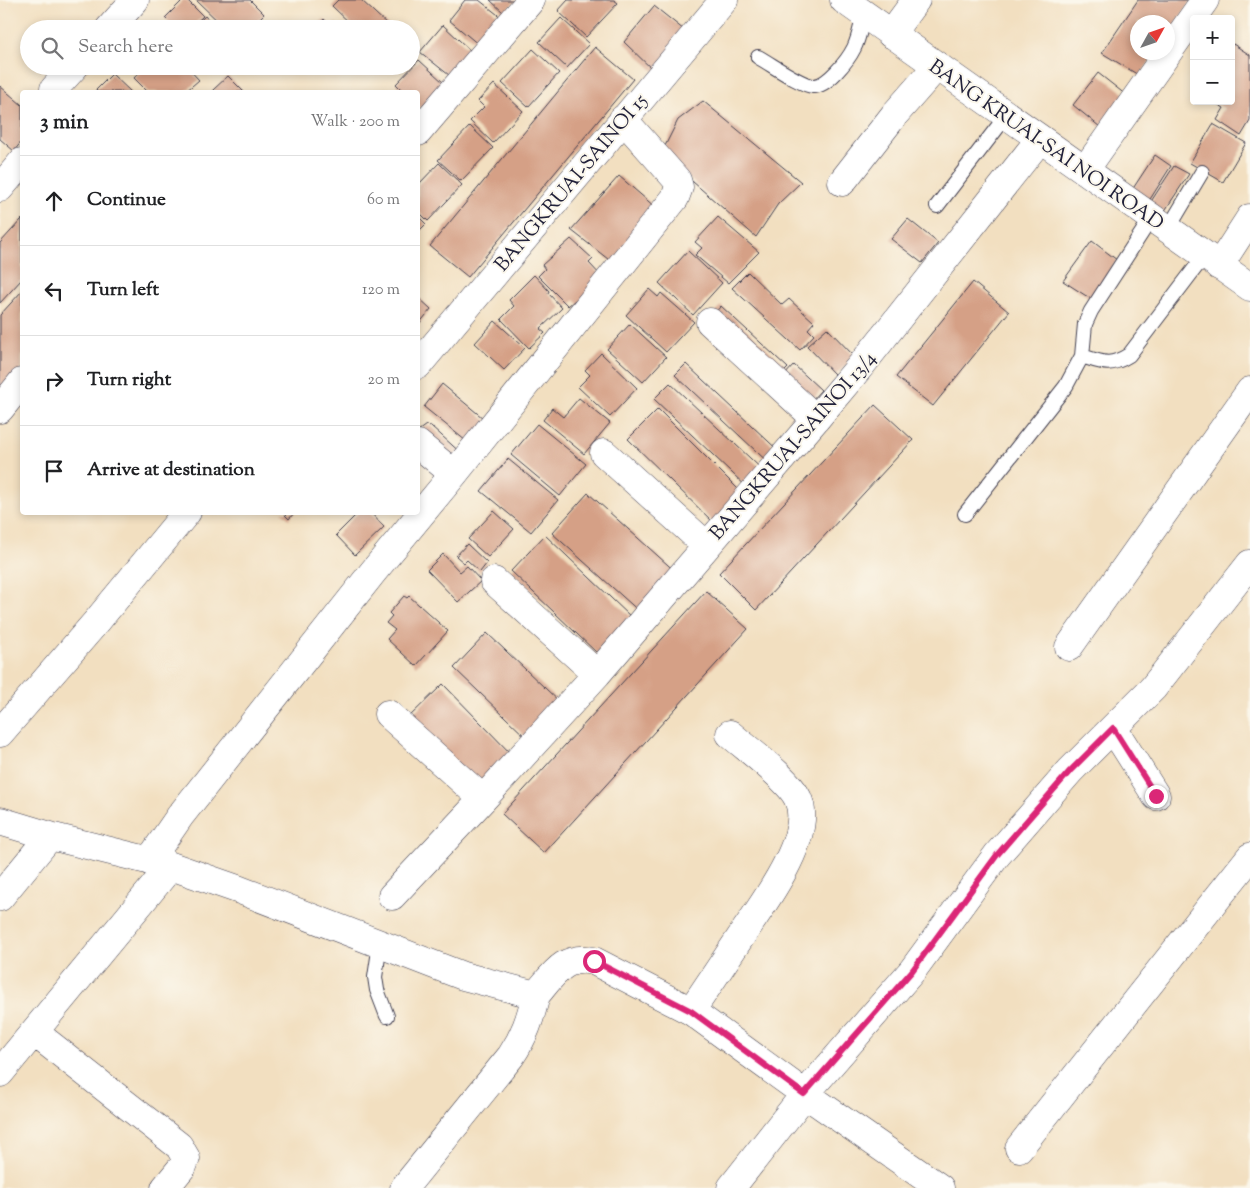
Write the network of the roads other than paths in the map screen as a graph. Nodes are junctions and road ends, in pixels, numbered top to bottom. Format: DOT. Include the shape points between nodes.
graph roads {
  1 [pos="135,0"];
  2 [pos="531,0"];
  3 [pos="724,0"];
  4 [pos="916,0"];
  5 [pos="1205,0"];
  6 [pos="854,7"];
  7 [pos="117,20"];
  8 [pos="891,34"];
  9 [pos="758,57"];
  10 [pos="937,66"];
  11 [pos="67,75"];
  12 [pos="54,89"];
  13 [pos="1007,115"];
  14 [pos="623,119"];
  15 [pos="420,130"];
  16 [pos="1040,139"];
  17 [pos="20,164"];
  18 [pos="1084,170"];
  19 [pos="1202,172"];
  20 [pos="842,182"];
  21 [pos="0,188"];
  22 [pos="937,206"];
  23 [pos="1250,218"];
  24 [pos="1160,223"];
  25 [pos="1212,261"];
  26 [pos="1250,287"];
  27 [pos="710,322"];
  28 [pos="1082,356"];
  29 [pos="420,362"];
  30 [pos="20,384"];
  31 [pos="1250,391"];
  32 [pos="0,409"];
  33 [pos="816,419"];
  34 [pos="420,446"];
  35 [pos="604,453"];
  36 [pos="454,474"];
  37 [pos="965,514"];
  38 [pos="185,515"];
  39 [pos="706,545"];
  40 [pos="1250,564"];
  41 [pos="494,581"];
  42 [pos="106,582"];
  43 [pos="1069,647"];
  44 [pos="597,674"];
  45 [pos="0,708"];
  46 [pos="388,714"];
  47 [pos="1113,728"];
  48 [pos="0,733"];
  49 [pos="730,734"];
  50 [pos="1156,796"];
  51 [pos="483,799"];
  52 [pos="0,821"];
  53 [pos="50,836"];
  54 [pos="1250,857"];
  55 [pos="160,864"];
  56 [pos="392,896"];
  57 [pos="0,897"];
  58 [pos="380,944"];
  59 [pos="536,995"];
  60 [pos="691,1011"];
  61 [pos="387,1016"];
  62 [pos="34,1032"];
  63 [pos="0,1073"];
  64 [pos="804,1094"];
  65 [pos="1019,1148"];
  66 [pos="165,1188"];
  67 [pos="404,1188"];
  68 [pos="731,1188"];
  69 [pos="940,1188"];
  1 -- 7 [label="street"];
  2 -- 15 [label="street"];
  3 -- 14 [label="street, BANGKRUAI-SAINOI 15"];
  4 -- 8 [label="street"];
  5 -- 18 [label="street"];
  6 -- 8 [label="street, BANG KRUAI-SAI NOI ROAD"];
  6 -- 9 [label="lane" via="854,48 824,84 815,87 806,84"];
  8 -- 10 [label="street, BANG KRUAI-SAI NOI ROAD"];
  10 -- 13 [label="street, BANG KRUAI-SAI NOI ROAD"];
  10 -- 20 [label="street"];
  11 -- 12 [label="street"];
  13 -- 16 [label="street, BANG KRUAI-SAI NOI ROAD"];
  13 -- 22 [label="lane"];
  14 -- 29 [label="street, BANGKRUAI-SAINOI 15"];
  14 -- 36 [label="street" via="677,180 679,187 675,198"];
  16 -- 18 [label="street, BANG KRUAI-SAI NOI ROAD"];
  16 -- 33 [label="street, BANGKRUAI-SAINOI 13/4"];
  17 -- 21 [label="street"];
  18 -- 24 [label="street, BANG KRUAI-SAI NOI ROAD"];
  19 -- 24 [label="lane"];
  23 -- 25 [label="street"];
  24 -- 25 [label="street, BANG KRUAI-SAI NOI ROAD"];
  24 -- 28 [label="lane" via="1091,311 1085,324"];
  25 -- 26 [label="street, BANG KRUAI-SAI NOI ROAD"];
  25 -- 28 [label="lane" via="1129,354 1118,362 1103,363"];
  27 -- 33 [label="street"];
  28 -- 37 [label="lane" via="1066,386"];
  30 -- 32 [label="street"];
  31 -- 43 [label="street"];
  33 -- 39 [label="street, BANGKRUAI-SAINOI 13/4"];
  34 -- 36 [label="street"];
  35 -- 39 [label="street"];
  36 -- 55 [label="street" via="180,816"];
  38 -- 48 [label="street"];
  39 -- 44 [label="street, BANGKRUAI-SAINOI 13/4"];
  40 -- 47 [label="street" via="1153,688"];
  41 -- 44 [label="street"];
  42 -- 45 [label="street"];
  44 -- 51 [label="street, BANGKRUAI-SAINOI 13/4"];
  46 -- 51 [label="street"];
  47 -- 50 [label="street"];
  47 -- 64 [label="street" via="1070,771 997,855 912,971"];
  49 -- 60 [label="street" via="787,783 798,799 802,818 795,845 778,882"];
  51 -- 56 [label="street, BANGKRUAI-SAINOI 13/4"];
  52 -- 53 [label="street"];
  53 -- 55 [label="street"];
  53 -- 57 [label="street"];
  54 -- 65 [label="street"];
  55 -- 58 [label="street" via="240,890"];
  55 -- 62 [label="street"];
  58 -- 59 [label="street" via="464,976"];
  58 -- 61 [label="lane" via="375,977"];
  59 -- 60 [label="street" via="562,966 583,958"];
  59 -- 67 [label="street" via="530,1021 511,1056"];
  60 -- 64 [label="street"];
  62 -- 63 [label="street"];
  62 -- 66 [label="street" via="179,1146 186,1158"];
  64 -- 68 [label="street"];
  64 -- 69 [label="street"];
}
